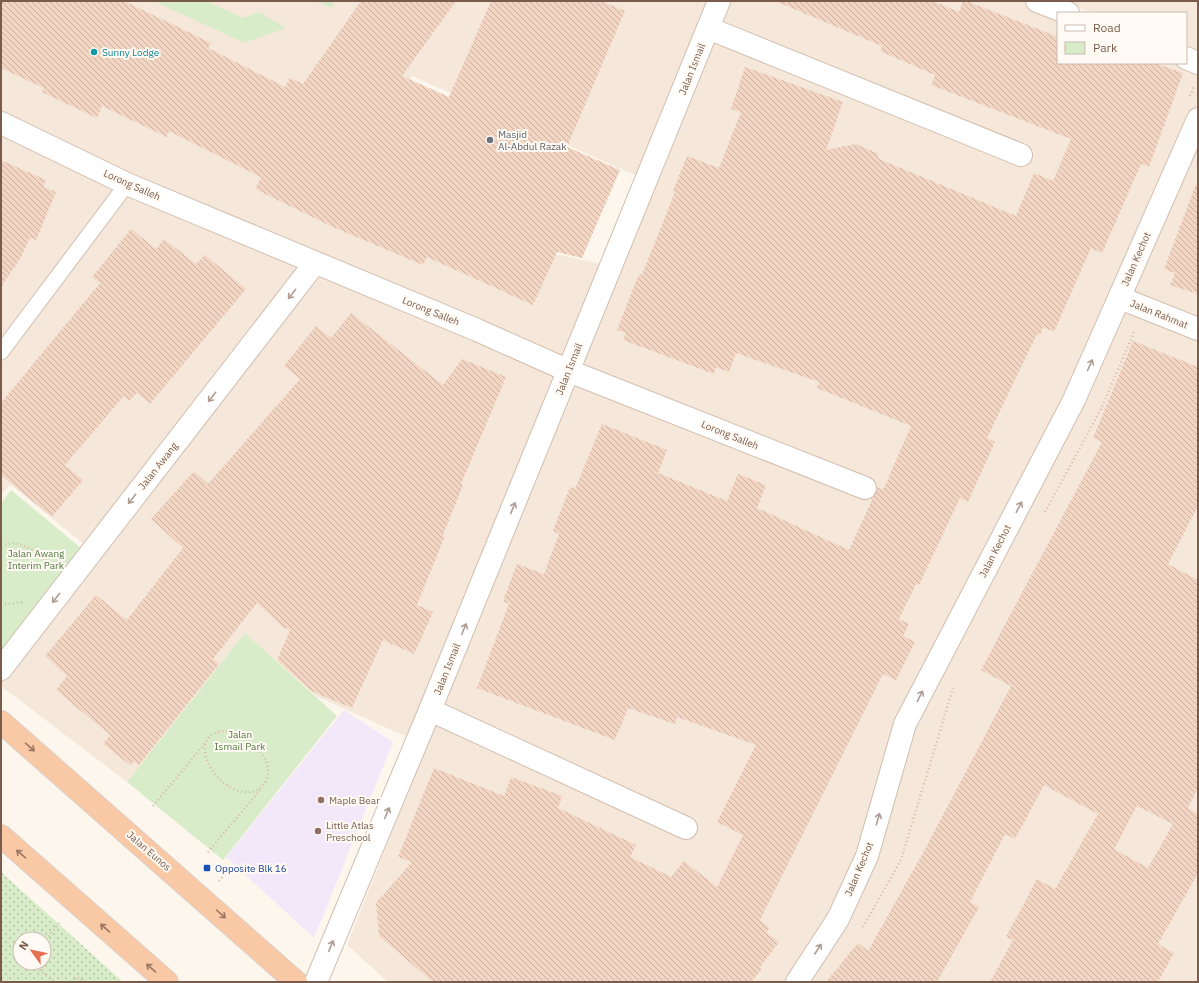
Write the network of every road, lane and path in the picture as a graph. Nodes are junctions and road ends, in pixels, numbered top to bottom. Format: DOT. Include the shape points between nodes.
graph roads {
  1 [pos="719,1"];
  2 [pos="1037,1"];
  3 [pos="1065,12"];
  4 [pos="708,28"];
  5 [pos="1187,58"];
  6 [pos="1198,63"];
  7 [pos="1198,119"];
  8 [pos="1,122"];
  9 [pos="1020,155"];
  10 [pos="127,184"];
  11 [pos="316,263"];
  12 [pos="1120,298"];
  13 [pos="1144,308"];
  14 [pos="1198,329"];
  15 [pos="1,352"];
  16 [pos="569,371"];
  17 [pos="865,488"];
  18 [pos="1042,519"];
  19 [pos="1,546"];
  20 [pos="70,580"];
  21 [pos="1,669"];
  22 [pos="954,686"];
  23 [pos="430,710"];
  24 [pos="1,722"];
  25 [pos="209,738"];
  26 [pos="265,784"];
  27 [pos="152,806"];
  28 [pos="686,828"];
  29 [pos="1,836"];
  30 [pos="208,852"];
  31 [pos="58,923"];
  32 [pos="860,931"];
  33 [pos="52,932"];
  34 [pos="41,971"];
  35 [pos="55,982"];
  36 [pos="72,982"];
  37 [pos="85,982"];
  38 [pos="167,982"];
  39 [pos="296,982"];
  40 [pos="316,982"];
  41 [pos="797,982"];
  1 -- 4 [label="street, Jalan Ismail"];
  2 -- 3 [label="street"];
  4 -- 9 [label="street"];
  4 -- 16 [label="street, Jalan Ismail"];
  5 -- 6 [label="street"];
  7 -- 12 [label="street, Jalan Kechot"];
  8 -- 10 [label="street, Lorong Salleh"];
  10 -- 11 [label="street, Lorong Salleh"];
  10 -- 15 [label="lane"];
  11 -- 16 [label="street, Lorong Salleh"];
  11 -- 20 [label="street, Jalan Awang, one-way"];
  12 -- 13 [label="street, Jalan Rahmat"];
  41 -- 12 [label="street, Jalan Kechot, one-way" via="838,919 867,856 906,724 1074,400"];
  13 -- 14 [label="street, Jalan Rahmat"];
  13 -- 18 [label="path" via="1101,409"];
  16 -- 17 [label="street, Lorong Salleh"];
  23 -- 16 [label="street, Jalan Ismail, one-way"];
  19 -- 20 [label="path" via="10,543 25,546"];
  20 -- 21 [label="street, Jalan Awang, one-way"];
  22 -- 32 [label="path" via="902,860"];
  23 -- 28 [label="street"];
  40 -- 23 [label="street, Jalan Ismail, one-way"];
  24 -- 39 [label="highway, Jalan Eunos, one-way"];
  25 -- 26 [label="path" via="218,732 227,731 251,742 260,750 267,762 269,774"];
  25 -- 26 [label="path" via="206,758 208,765 221,782 243,792 257,790"];
  25 -- 27 [label="path"];
  26 -- 30 [label="path"];
  38 -- 29 [label="highway, one-way"];
  31 -- 33 [label="path"];
  34 -- 35 [label="path"];
  36 -- 37 [label="path" via="77,977"];
}
